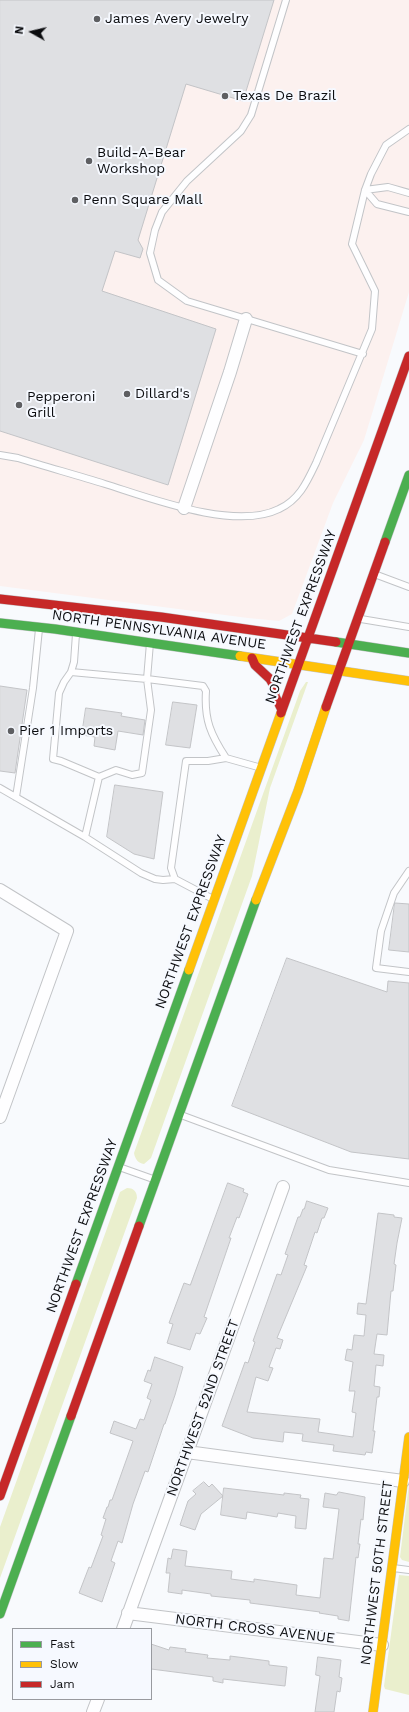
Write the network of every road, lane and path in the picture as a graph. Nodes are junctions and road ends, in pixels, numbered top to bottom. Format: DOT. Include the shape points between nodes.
graph roads {
  1 [pos="286,0"];
  2 [pos="409,129"];
  3 [pos="365,190"];
  4 [pos="409,193"];
  5 [pos="409,212"];
  6 [pos="246,319"];
  7 [pos="363,354"];
  8 [pos="409,356"];
  9 [pos="0,455"];
  10 [pos="409,475"];
  11 [pos="184,508"];
  12 [pos="374,574"];
  13 [pos="409,587"];
  14 [pos="0,599"];
  15 [pos="358,618"];
  16 [pos="0,623"];
  17 [pos="39,627"];
  18 [pos="409,627"];
  19 [pos="76,632"];
  20 [pos="308,639"];
  21 [pos="150,643"];
  22 [pos="348,644"];
  23 [pos="409,653"];
  24 [pos="252,658"];
  25 [pos="299,665"];
  26 [pos="338,671"];
  27 [pos="71,672"];
  28 [pos="147,678"];
  29 [pos="409,681"];
  30 [pos="282,710"];
  31 [pos="226,758"];
  32 [pos="262,768"];
  33 [pos="99,776"];
  34 [pos="0,788"];
  35 [pos="16,797"];
  36 [pos="85,837"];
  37 [pos="409,871"];
  38 [pos="175,879"];
  39 [pos="0,890"];
  40 [pos="214,900"];
  41 [pos="409,972"];
  42 [pos="180,1115"];
  43 [pos="0,1117"];
  44 [pos="118,1167"];
  45 [pos="157,1180"];
  46 [pos="409,1183"];
  47 [pos="283,1187"];
  48 [pos="409,1437"];
  49 [pos="187,1452"];
  50 [pos="403,1481"];
  51 [pos="0,1496"];
  52 [pos="391,1567"];
  53 [pos="409,1570"];
  54 [pos="128,1613"];
  55 [pos="0,1614"];
  56 [pos="123,1628"];
  57 [pos="382,1645"];
  58 [pos="98,1700"];
  59 [pos="93,1712"];
  60 [pos="373,1712"];
  1 -- 6 [label="lane" via="252,116 241,131 187,181 170,201 162,212 155,230 150,253 158,280 187,300"];
  2 -- 3 [label="lane" via="386,145"];
  3 -- 4 [label="lane" via="388,187"];
  3 -- 5 [label="lane" via="377,204"];
  3 -- 7 [label="lane" via="352,244 375,291 372,329"];
  6 -- 7 [label="lane"];
  6 -- 11 [label="street"];
  7 -- 11 [label="lane" via="309,479 296,498 278,510 251,516 230,516"];
  8 -- 20 [label="main road, NORTHWEST EXPRESSWAY"];
  9 -- 11 [label="lane" via="18,458"];
  10 -- 12 [label="main road"];
  12 -- 13 [label="lane"];
  12 -- 15 [label="main road"];
  14 -- 20 [label="main road, NORTH PENNSYLVANIA AVENUE" via="161,617"];
  15 -- 18 [label="lane"];
  15 -- 22 [label="main road"];
  16 -- 17 [label="main road, NORTH PENNSYLVANIA AVENUE"];
  17 -- 19 [label="main road, NORTH PENNSYLVANIA AVENUE"];
  17 -- 35 [label="lane" via="34,688"];
  19 -- 21 [label="main road, NORTH PENNSYLVANIA AVENUE"];
  19 -- 27 [label="lane"];
  20 -- 22 [label="main road, NORTH PENNSYLVANIA AVENUE"];
  20 -- 25 [label="main road, NORTHWEST EXPRESSWAY"];
  21 -- 24 [label="main road, NORTH PENNSYLVANIA AVENUE"];
  21 -- 28 [label="lane"];
  22 -- 23 [label="main road, NORTH PENNSYLVANIA AVENUE"];
  22 -- 26 [label="main road"];
  24 -- 25 [label="main road, NORTH PENNSYLVANIA AVENUE"];
  24 -- 30 [label="main road" via="255,665 270,679"];
  25 -- 26 [label="main road, NORTH PENNSYLVANIA AVENUE"];
  25 -- 30 [label="main road, NORTHWEST EXPRESSWAY"];
  26 -- 29 [label="main road, NORTH PENNSYLVANIA AVENUE"];
  26 -- 42 [label="main road" via="298,791"];
  27 -- 28 [label="lane"];
  27 -- 33 [label="lane" via="59,693 53,759"];
  28 -- 31 [label="lane" via="203,686 206,691 207,722"];
  28 -- 33 [label="lane" via="151,710 142,773 132,775 116,770"];
  30 -- 32 [label="main road, NORTHWEST EXPRESSWAY"];
  31 -- 32 [label="lane"];
  31 -- 38 [label="lane" via="186,761 171,868"];
  32 -- 40 [label="main road, NORTHWEST EXPRESSWAY"];
  33 -- 36 [label="lane"];
  34 -- 35 [label="lane"];
  35 -- 36 [label="lane"];
  36 -- 38 [label="lane" via="141,873 156,879"];
  37 -- 41 [label="lane" via="394,893 381,931 376,968"];
  38 -- 40 [label="lane"];
  39 -- 43 [label="street" via="67,931"];
  40 -- 44 [label="main road, NORTHWEST EXPRESSWAY"];
  42 -- 45 [label="main road"];
  42 -- 46 [label="lane" via="329,1170"];
  44 -- 45 [label="lane"];
  44 -- 51 [label="main road, NORTHWEST EXPRESSWAY"];
  45 -- 55 [label="main road"];
  47 -- 49 [label="street, NORTHWEST 52ND STREET"];
  48 -- 50 [label="main road, NORTHWEST 50TH STREET"];
  49 -- 50 [label="street"];
  49 -- 54 [label="street, NORTHWEST 52ND STREET"];
  50 -- 52 [label="main road, NORTHWEST 50TH STREET"];
  52 -- 53 [label="lane"];
  52 -- 57 [label="main road, NORTHWEST 50TH STREET"];
  54 -- 56 [label="street, NORTHWEST 52ND STREET"];
  54 -- 57 [label="street, NORTH CROSS AVENUE"];
  57 -- 60 [label="main road, NORTHWEST 50TH STREET"];
  58 -- 59 [label="street"];
}
